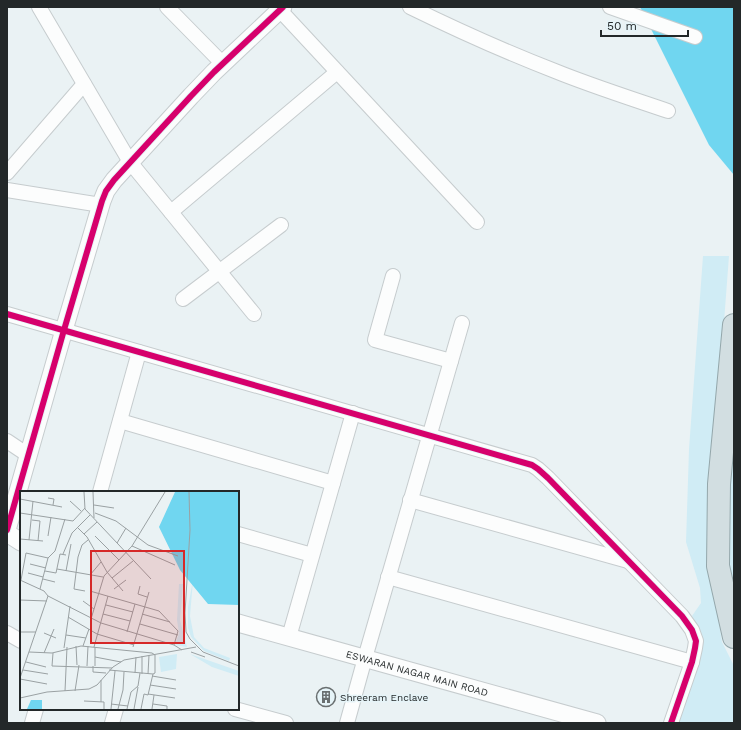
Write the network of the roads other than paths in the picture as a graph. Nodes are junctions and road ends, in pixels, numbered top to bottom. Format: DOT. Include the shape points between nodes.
graph roads {
  1 [pos="39,7"];
  2 [pos="167,7"];
  3 [pos="410,7"];
  4 [pos="610,7"];
  5 [pos="280,8"];
  6 [pos="695,37"];
  7 [pos="223,64"];
  8 [pos="337,72"];
  9 [pos="84,84"];
  10 [pos="668,111"];
  11 [pos="130,162"];
  12 [pos="7,173"];
  13 [pos="7,190"];
  14 [pos="101,205"];
  15 [pos="171,212"];
  16 [pos="477,222"];
  17 [pos="280,225"];
  18 [pos="220,272"];
  19 [pos="393,276"];
  20 [pos="183,299"];
  21 [pos="7,314"];
  22 [pos="254,314"];
  23 [pos="462,323"];
  24 [pos="734,325"];
  25 [pos="64,330"];
  26 [pos="139,352"];
  27 [pos="451,361"];
  28 [pos="353,413"];
  29 [pos="120,421"];
  30 [pos="429,435"];
  31 [pos="7,441"];
  32 [pos="28,455"];
  33 [pos="333,483"];
  34 [pos="100,491"];
  35 [pos="410,500"];
  36 [pos="7,530"];
  37 [pos="7,533"];
  38 [pos="239,534"];
  39 [pos="20,541"];
  40 [pos="312,555"];
  41 [pos="629,561"];
  42 [pos="388,577"];
  43 [pos="239,623"];
  44 [pos="7,633"];
  45 [pos="289,637"];
  46 [pos="734,637"];
  47 [pos="20,640"];
  48 [pos="365,658"];
  49 [pos="692,662"];
  50 [pos="36,710"];
  51 [pos="116,710"];
  52 [pos="239,710"];
  53 [pos="32,723"];
  54 [pos="112,723"];
  55 [pos="286,723"];
  56 [pos="347,723"];
  57 [pos="597,723"];
  58 [pos="671,723"];
  1 -- 9 [label="street"];
  2 -- 7 [label="street"];
  3 -- 10 [label="street" via="556,72"];
  4 -- 6 [label="street"];
  5 -- 7 [label="street"];
  5 -- 8 [label="street"];
  7 -- 11 [label="street"];
  8 -- 15 [label="street"];
  8 -- 16 [label="street"];
  9 -- 11 [label="street"];
  9 -- 12 [label="street"];
  11 -- 14 [label="street" via="106,191"];
  11 -- 15 [label="street"];
  13 -- 14 [label="street"];
  14 -- 25 [label="street"];
  15 -- 18 [label="street"];
  17 -- 18 [label="street"];
  18 -- 20 [label="street"];
  18 -- 22 [label="street"];
  19 -- 27 [label="street" via="375,340"];
  21 -- 25 [label="street"];
  23 -- 27 [label="street"];
  24 -- 46 [label="highway" via="719,484 718,566"];
  25 -- 26 [label="street"];
  25 -- 32 [label="street"];
  26 -- 28 [label="street"];
  26 -- 29 [label="street"];
  27 -- 30 [label="street"];
  28 -- 30 [label="street"];
  28 -- 33 [label="street"];
  29 -- 33 [label="street"];
  29 -- 34 [label="street"];
  30 -- 35 [label="street"];
  30 -- 41 [label="street" via="532,465 548,478"];
  31 -- 32 [label="street"];
  32 -- 36 [label="street"];
  33 -- 40 [label="street"];
  35 -- 41 [label="street"];
  35 -- 42 [label="street"];
  37 -- 39 [label="street"];
  38 -- 40 [label="street"];
  40 -- 45 [label="street"];
  41 -- 49 [label="street" via="682,616 692,630 696,641"];
  42 -- 48 [label="street"];
  42 -- 49 [label="street"];
  43 -- 45 [label="street, ESWARAN NAGAR MAIN ROAD"];
  44 -- 47 [label="street"];
  45 -- 48 [label="street, ESWARAN NAGAR MAIN ROAD"];
  48 -- 56 [label="street"];
  48 -- 57 [label="street, ESWARAN NAGAR MAIN ROAD"];
  49 -- 58 [label="street"];
  50 -- 53 [label="street"];
  51 -- 54 [label="street"];
  52 -- 55 [label="street"];
}
